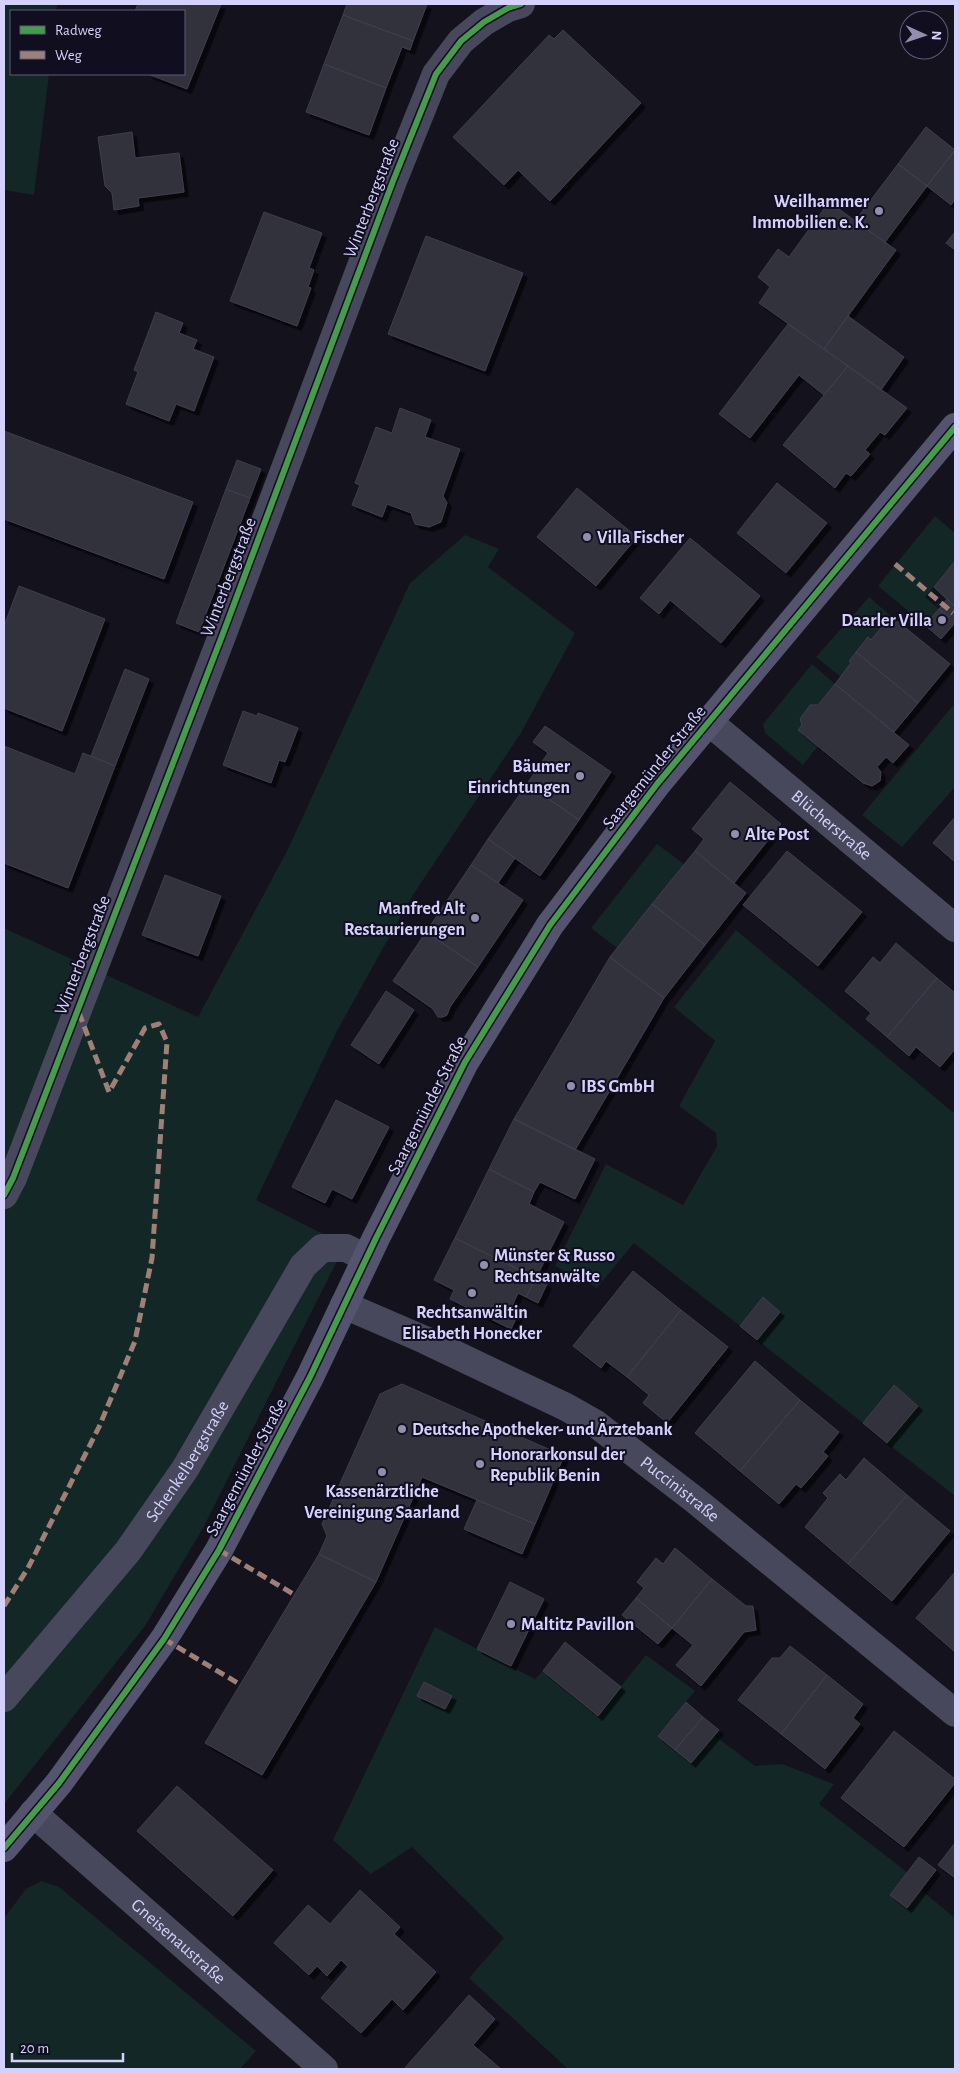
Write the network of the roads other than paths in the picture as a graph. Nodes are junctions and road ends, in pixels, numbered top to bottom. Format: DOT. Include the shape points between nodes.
graph roads {
  1 [pos="521,4"];
  2 [pos="955,427"];
  3 [pos="709,722"];
  4 [pos="955,928"];
  5 [pos="4,1195"];
  6 [pos="366,1258"];
  7 [pos="344,1305"];
  8 [pos="4,1698"];
  9 [pos="955,1713"];
  10 [pos="33,1814"];
  11 [pos="4,1848"];
  12 [pos="324,2069"];
  1 -- 5 [label="street, Winterbergstraße" via="484,22 461,40 436,74"];
  2 -- 3 [label="street, Saargemünder Straße"];
  3 -- 4 [label="street, Blücherstraße"];
  3 -- 6 [label="street, Saargemünder Straße" via="657,784 544,933 465,1062"];
  6 -- 7 [label="street, Saargemünder Straße"];
  6 -- 8 [label="street, Schenkelbergstraße" via="346,1248 322,1248 303,1266 185,1468 134,1542"];
  7 -- 9 [label="street, Puccinistraße" via="425,1340 596,1424 695,1500"];
  7 -- 10 [label="street, Saargemünder Straße" via="219,1550 164,1639"];
  10 -- 11 [label="street, Saargemünder Straße"];
  10 -- 12 [label="street, Gneisenaustraße"];
}
